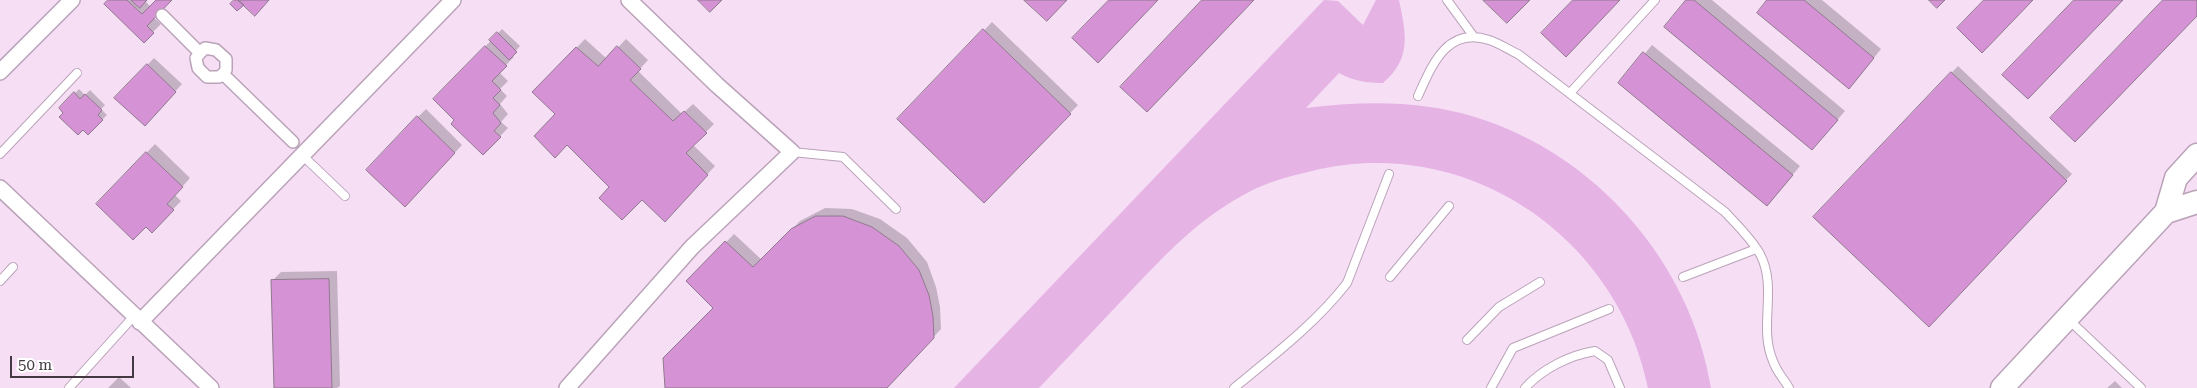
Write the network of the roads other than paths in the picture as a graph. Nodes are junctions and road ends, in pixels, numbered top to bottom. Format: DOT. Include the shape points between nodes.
graph roads {
  1 [pos="72,0"];
  2 [pos="453,0"];
  3 [pos="630,0"];
  4 [pos="1447,0"];
  5 [pos="1655,0"];
  6 [pos="162,15"];
  7 [pos="1474,37"];
  8 [pos="200,53"];
  9 [pos="0,72"];
  10 [pos="77,73"];
  11 [pos="223,74"];
  12 [pos="1570,93"];
  13 [pos="1418,96"];
  14 [pos="292,142"];
  15 [pos="792,152"];
  16 [pos="0,154"];
  17 [pos="302,155"];
  18 [pos="2197,155"];
  19 [pos="1389,174"];
  20 [pos="0,188"];
  21 [pos="345,196"];
  22 [pos="2197,202"];
  23 [pos="1449,206"];
  24 [pos="896,209"];
  25 [pos="2166,212"];
  26 [pos="1756,249"];
  27 [pos="13,267"];
  28 [pos="1390,277"];
  29 [pos="1683,277"];
  30 [pos="0,281"];
  31 [pos="1540,282"];
  32 [pos="1609,309"];
  33 [pos="137,319"];
  34 [pos="2068,319"];
  35 [pos="1467,340"];
  36 [pos="69,388"];
  37 [pos="211,388"];
  38 [pos="567,388"];
  39 [pos="1234,388"];
  40 [pos="1491,388"];
  41 [pos="1524,388"];
  42 [pos="1620,388"];
  43 [pos="1789,388"];
  44 [pos="2002,388"];
  45 [pos="2141,388"];
  1 -- 9 [label="street"];
  2 -- 17 [label="street"];
  3 -- 15 [label="street"];
  4 -- 7 [label="lane"];
  5 -- 12 [label="lane"];
  6 -- 8 [label="street"];
  7 -- 12 [label="lane" via="1490,40 1518,54"];
  7 -- 13 [label="lane" via="1447,46 1432,66"];
  8 -- 11 [label="street" via="196,58 198,68 207,77"];
  8 -- 11 [label="street" via="205,48 221,53 226,58"];
  10 -- 16 [label="lane"];
  11 -- 14 [label="street"];
  12 -- 26 [label="lane" via="1725,212"];
  15 -- 24 [label="lane" via="843,157"];
  15 -- 38 [label="street" via="692,247"];
  17 -- 21 [label="lane"];
  17 -- 33 [label="street"];
  18 -- 25 [label="main road" via="2176,178"];
  19 -- 39 [label="lane" via="1347,283 1314,318"];
  20 -- 33 [label="street"];
  22 -- 25 [label="main road"];
  23 -- 28 [label="lane"];
  25 -- 34 [label="main road"];
  26 -- 29 [label="lane"];
  26 -- 43 [label="lane" via="1768,282 1768,334 1772,361"];
  27 -- 30 [label="lane"];
  31 -- 35 [label="lane" via="1499,307"];
  32 -- 40 [label="lane" via="1513,348"];
  33 -- 36 [label="lane"];
  33 -- 37 [label="street"];
  34 -- 44 [label="main road"];
  34 -- 45 [label="lane"];
  41 -- 42 [label="lane" via="1534,377 1580,353 1595,351 1608,360"];
}
